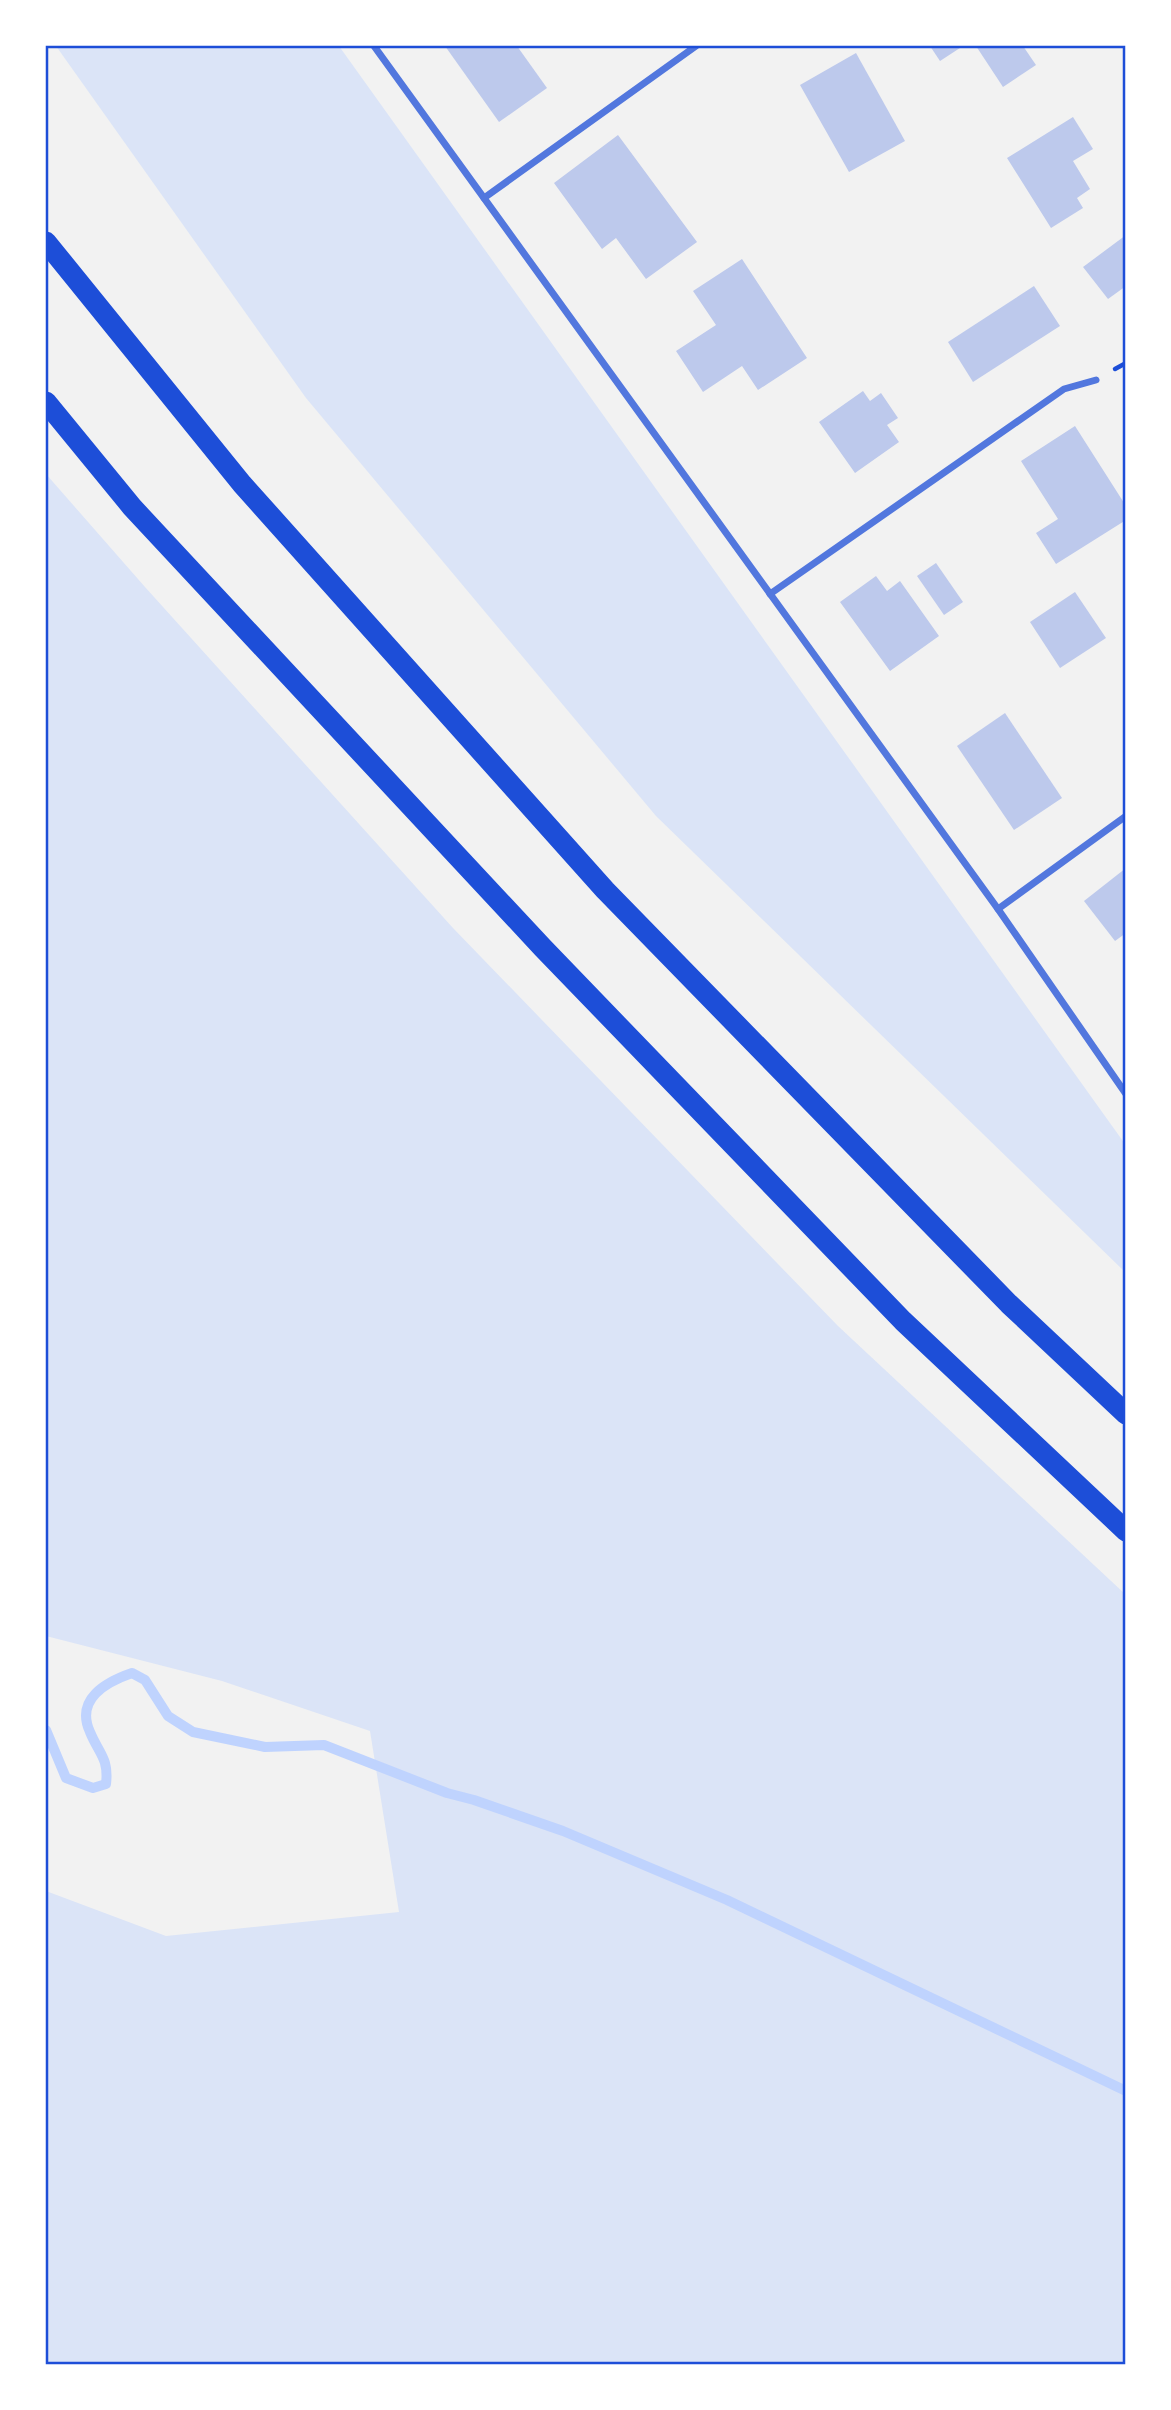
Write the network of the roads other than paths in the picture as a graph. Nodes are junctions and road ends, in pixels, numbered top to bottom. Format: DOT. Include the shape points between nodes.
graph roads {
  1 [pos="374,46"];
  2 [pos="696,46"];
  3 [pos="484,198"];
  4 [pos="46,242"];
  5 [pos="1096,380"];
  6 [pos="46,402"];
  7 [pos="770,594"];
  8 [pos="1125,816"];
  9 [pos="998,909"];
  10 [pos="1125,1094"];
  11 [pos="1125,1414"];
  12 [pos="1125,1531"];
  1 -- 3 [label="street"];
  2 -- 3 [label="street"];
  3 -- 7 [label="street"];
  4 -- 11 [label="highway" via="242,484 605,890 1009,1304"];
  5 -- 7 [label="street" via="1063,389"];
  6 -- 12 [label="highway" via="132,507 543,948 903,1321"];
  7 -- 9 [label="street"];
  8 -- 9 [label="street"];
  9 -- 10 [label="street"];
}
